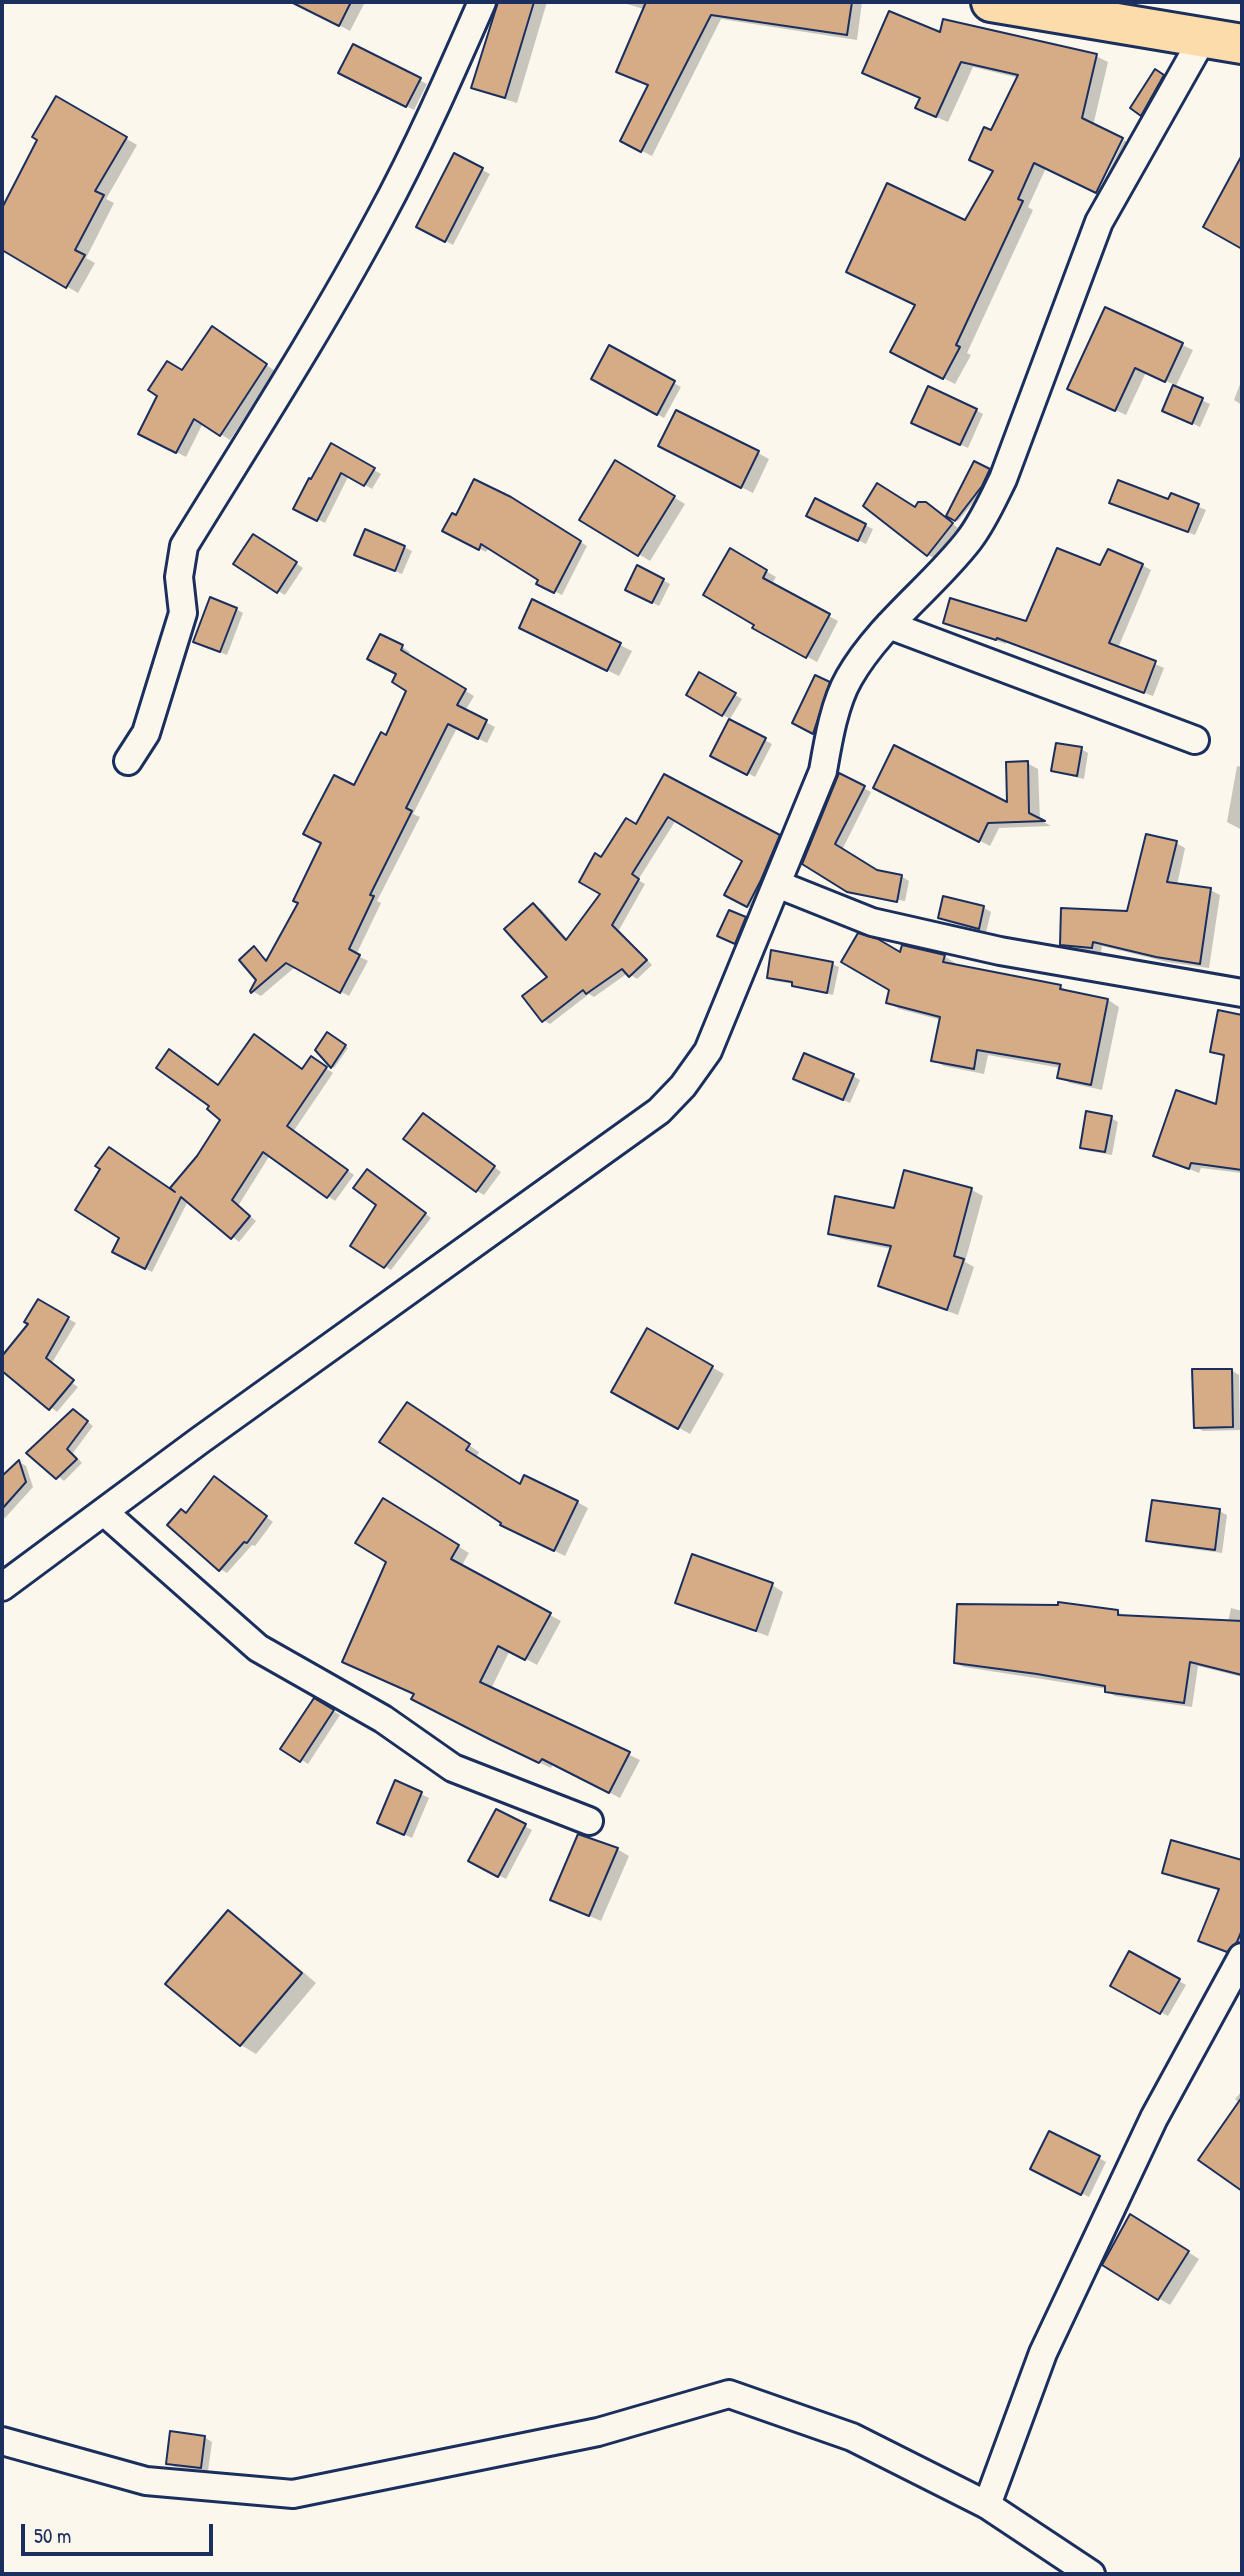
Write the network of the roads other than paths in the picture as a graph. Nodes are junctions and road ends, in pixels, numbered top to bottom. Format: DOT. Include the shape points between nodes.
graph roads {
  1 [pos="482,2"];
  2 [pos="1014,4"];
  3 [pos="1203,38"];
  4 [pos="1242,44"];
  5 [pos="888,625"];
  6 [pos="1195,740"];
  7 [pos="128,761"];
  8 [pos="778,884"];
  9 [pos="1242,993"];
  10 [pos="104,1512"];
  11 [pos="2,1587"];
  12 [pos="589,1821"];
  13 [pos="1242,1956"];
  14 [pos="2,2441"];
  15 [pos="987,2505"];
  16 [pos="1091,2574"];
  1 -- 7 [label="street" via="381,217 319,328 184,546 179,577 183,612 146,733"];
  2 -- 3 [label="highway"];
  3 -- 4 [label="highway"];
  3 -- 5 [label="street" via="1099,222 998,489 970,539"];
  5 -- 6 [label="street"];
  5 -- 8 [label="street" via="848,679 830,731 823,771"];
  8 -- 9 [label="street" via="872,922 1000,951"];
  8 -- 10 [label="street" via="708,1051 659,1111"];
  10 -- 11 [label="street"];
  10 -- 12 [label="street" via="258,1648 383,1719 453,1768"];
  13 -- 15 [label="street" via="1154,2118 1043,2353"];
  14 -- 15 [label="street" via="146,2480 293,2494 598,2432 729,2393 852,2437"];
  15 -- 16 [label="street"];
}
